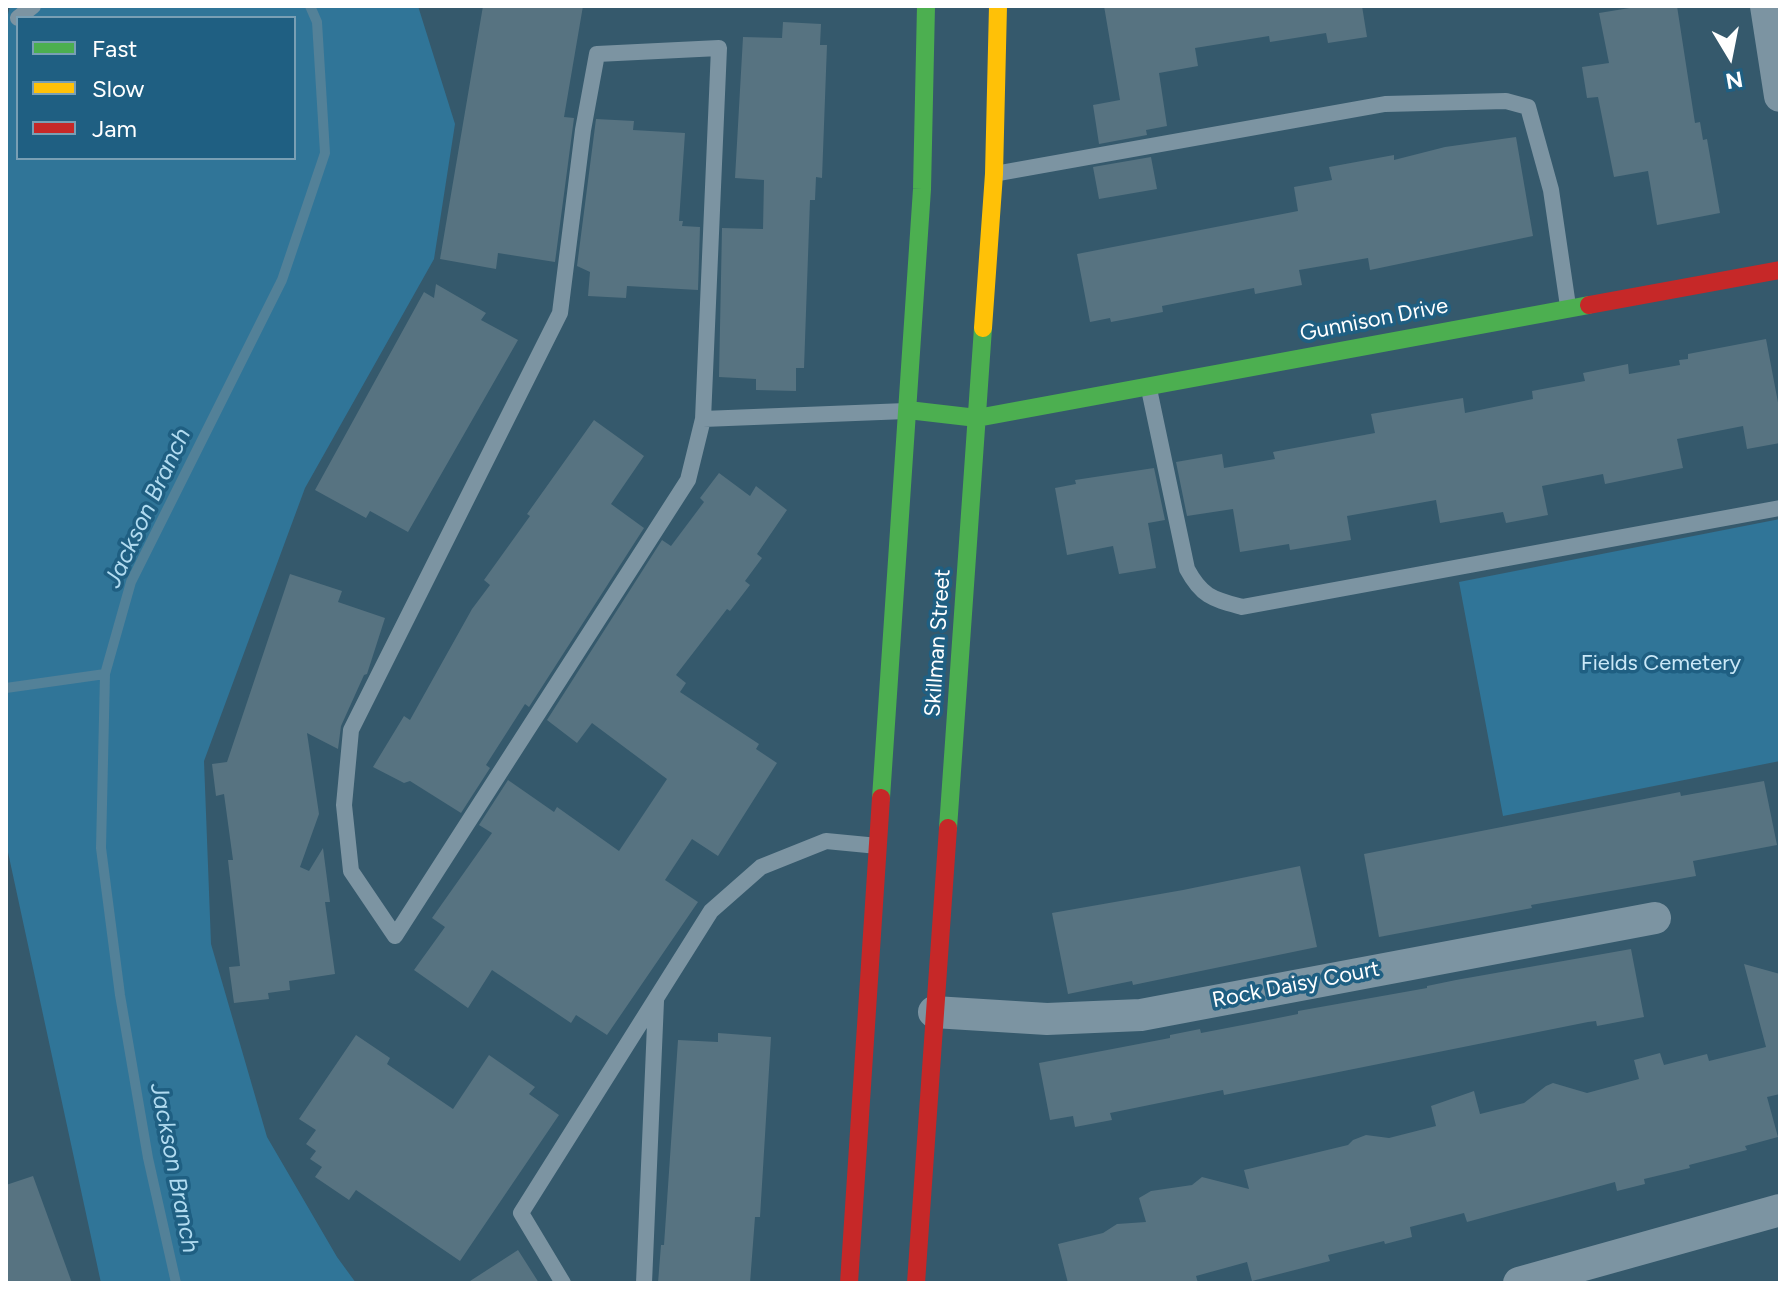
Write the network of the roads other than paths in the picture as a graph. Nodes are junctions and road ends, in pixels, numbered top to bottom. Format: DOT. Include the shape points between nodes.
graph roads {
  1 [pos="926,6"];
  2 [pos="998,6"];
  3 [pos="1766,6"];
  4 [pos="1780,96"];
  5 [pos="994,174"];
  6 [pos="1780,270"];
  7 [pos="1568,308"];
  8 [pos="1148,387"];
  9 [pos="908,410"];
  10 [pos="977,418"];
  11 [pos="703,419"];
  12 [pos="1780,508"];
  13 [pos="880,846"];
  14 [pos="1655,918"];
  15 [pos="656,998"];
  16 [pos="934,1012"];
  17 [pos="1780,1210"];
  18 [pos="563,1283"];
  19 [pos="644,1283"];
  20 [pos="849,1283"];
  21 [pos="916,1283"];
  22 [pos="1519,1283"];
  1 -- 9 [label="main road, Skillman Street" via="922,189"];
  2 -- 5 [label="main road, Skillman Street"];
  3 -- 4 [label="street"];
  5 -- 7 [label="lane" via="1385,104 1516,103 1528,107 1551,190"];
  5 -- 10 [label="main road, Skillman Street"];
  6 -- 7 [label="main road, Gunnison Drive"];
  7 -- 8 [label="main road, Gunnison Drive"];
  8 -- 10 [label="main road, Gunnison Drive"];
  8 -- 12 [label="lane" via="1187,569 1197,588 1242,607"];
  9 -- 10 [label="main road, Gunnison Drive"];
  9 -- 11 [label="lane"];
  9 -- 13 [label="main road, Skillman Street"];
  10 -- 16 [label="main road, Skillman Street"];
  11 -- 11 [label="lane" via="719,48 597,54 560,313 351,730 344,805 351,871 395,936 688,480"];
  13 -- 15 [label="lane" via="826,841 761,867 711,911"];
  13 -- 20 [label="main road, Skillman Street"];
  14 -- 16 [label="street, Rock Daisy Court" via="1141,1015 1047,1019"];
  15 -- 18 [label="lane" via="521,1213"];
  15 -- 19 [label="lane"];
  16 -- 21 [label="main road, Skillman Street"];
  17 -- 22 [label="street"];
}
